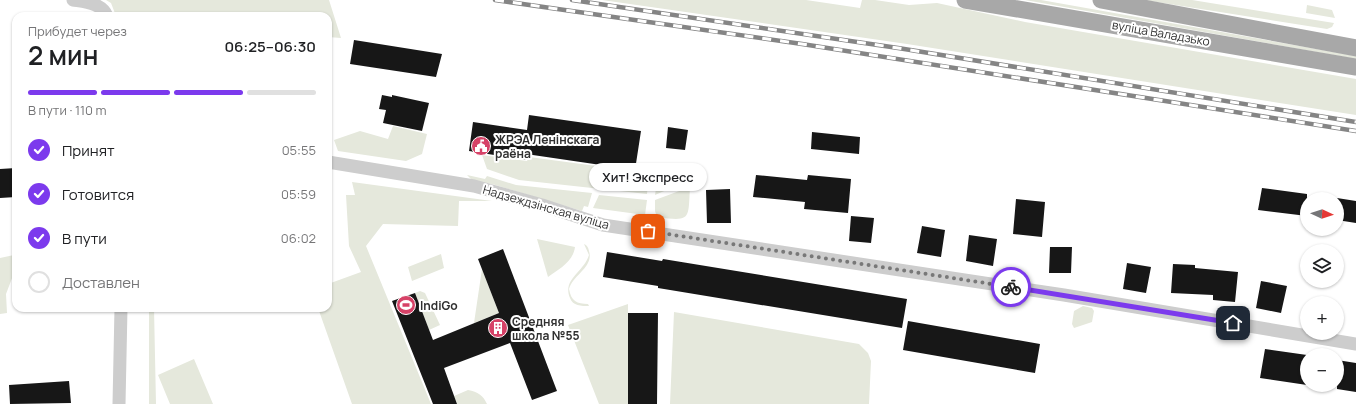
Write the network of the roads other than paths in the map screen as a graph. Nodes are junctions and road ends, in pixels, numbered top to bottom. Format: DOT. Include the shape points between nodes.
graph roads {
  1 [pos="73,0"];
  2 [pos="965,0"];
  3 [pos="1101,0"];
  4 [pos="106,12"];
  5 [pos="1356,48"];
  6 [pos="1356,67"];
  7 [pos="332,163"];
  8 [pos="121,312"];
  9 [pos="1356,344"];
  10 [pos="119,404"];
  1 -- 4 [label="street" via="93,3"];
  2 -- 6 [label="main road, вуліца Валадзько"];
  3 -- 5 [label="main road, вуліца Валадзько"];
  7 -- 9 [label="street, Надзеждзінская вуліца" via="474,186 603,224 1064,295"];
  8 -- 10 [label="street"];
}
